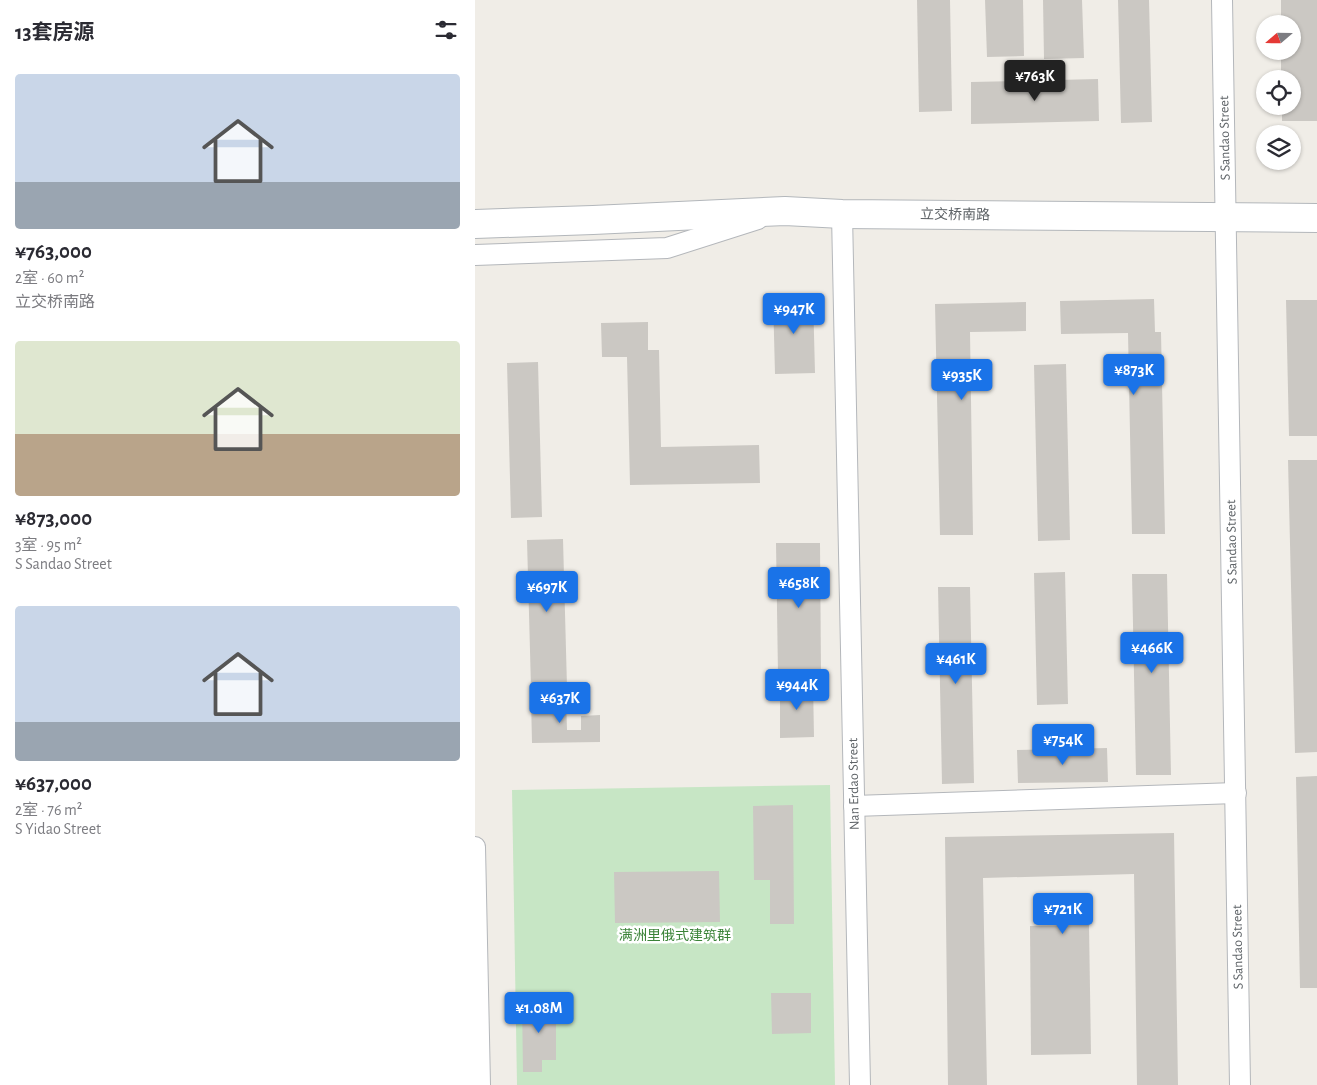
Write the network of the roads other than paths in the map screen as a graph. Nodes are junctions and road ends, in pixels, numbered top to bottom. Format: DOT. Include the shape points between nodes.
graph roads {
  1 [pos="1222,0"];
  2 [pos="785,211"];
  3 [pos="842,214"];
  4 [pos="1227,218"];
  5 [pos="1317,218"];
  6 [pos="475,224"];
  7 [pos="475,256"];
  8 [pos="1236,793"];
  9 [pos="854,806"];
  10 [pos="475,847"];
  11 [pos="479,1085"];
  12 [pos="860,1085"];
  13 [pos="1241,1085"];
  1 -- 4 [label="street, S Sandao Street"];
  2 -- 3 [label="main road, 立交桥南路"];
  2 -- 6 [label="main road, 立交桥南路"];
  2 -- 7 [label="street" via="667,248"];
  3 -- 4 [label="main road, 立交桥南路"];
  3 -- 9 [label="street, Nan Erdao Street"];
  4 -- 5 [label="main road, 立交桥南路"];
  4 -- 8 [label="street, S Sandao Street"];
  8 -- 9 [label="street"];
  8 -- 13 [label="street, S Sandao Street"];
  9 -- 12 [label="street, Nan Erdao Street"];
  10 -- 11 [label="street"];
}
